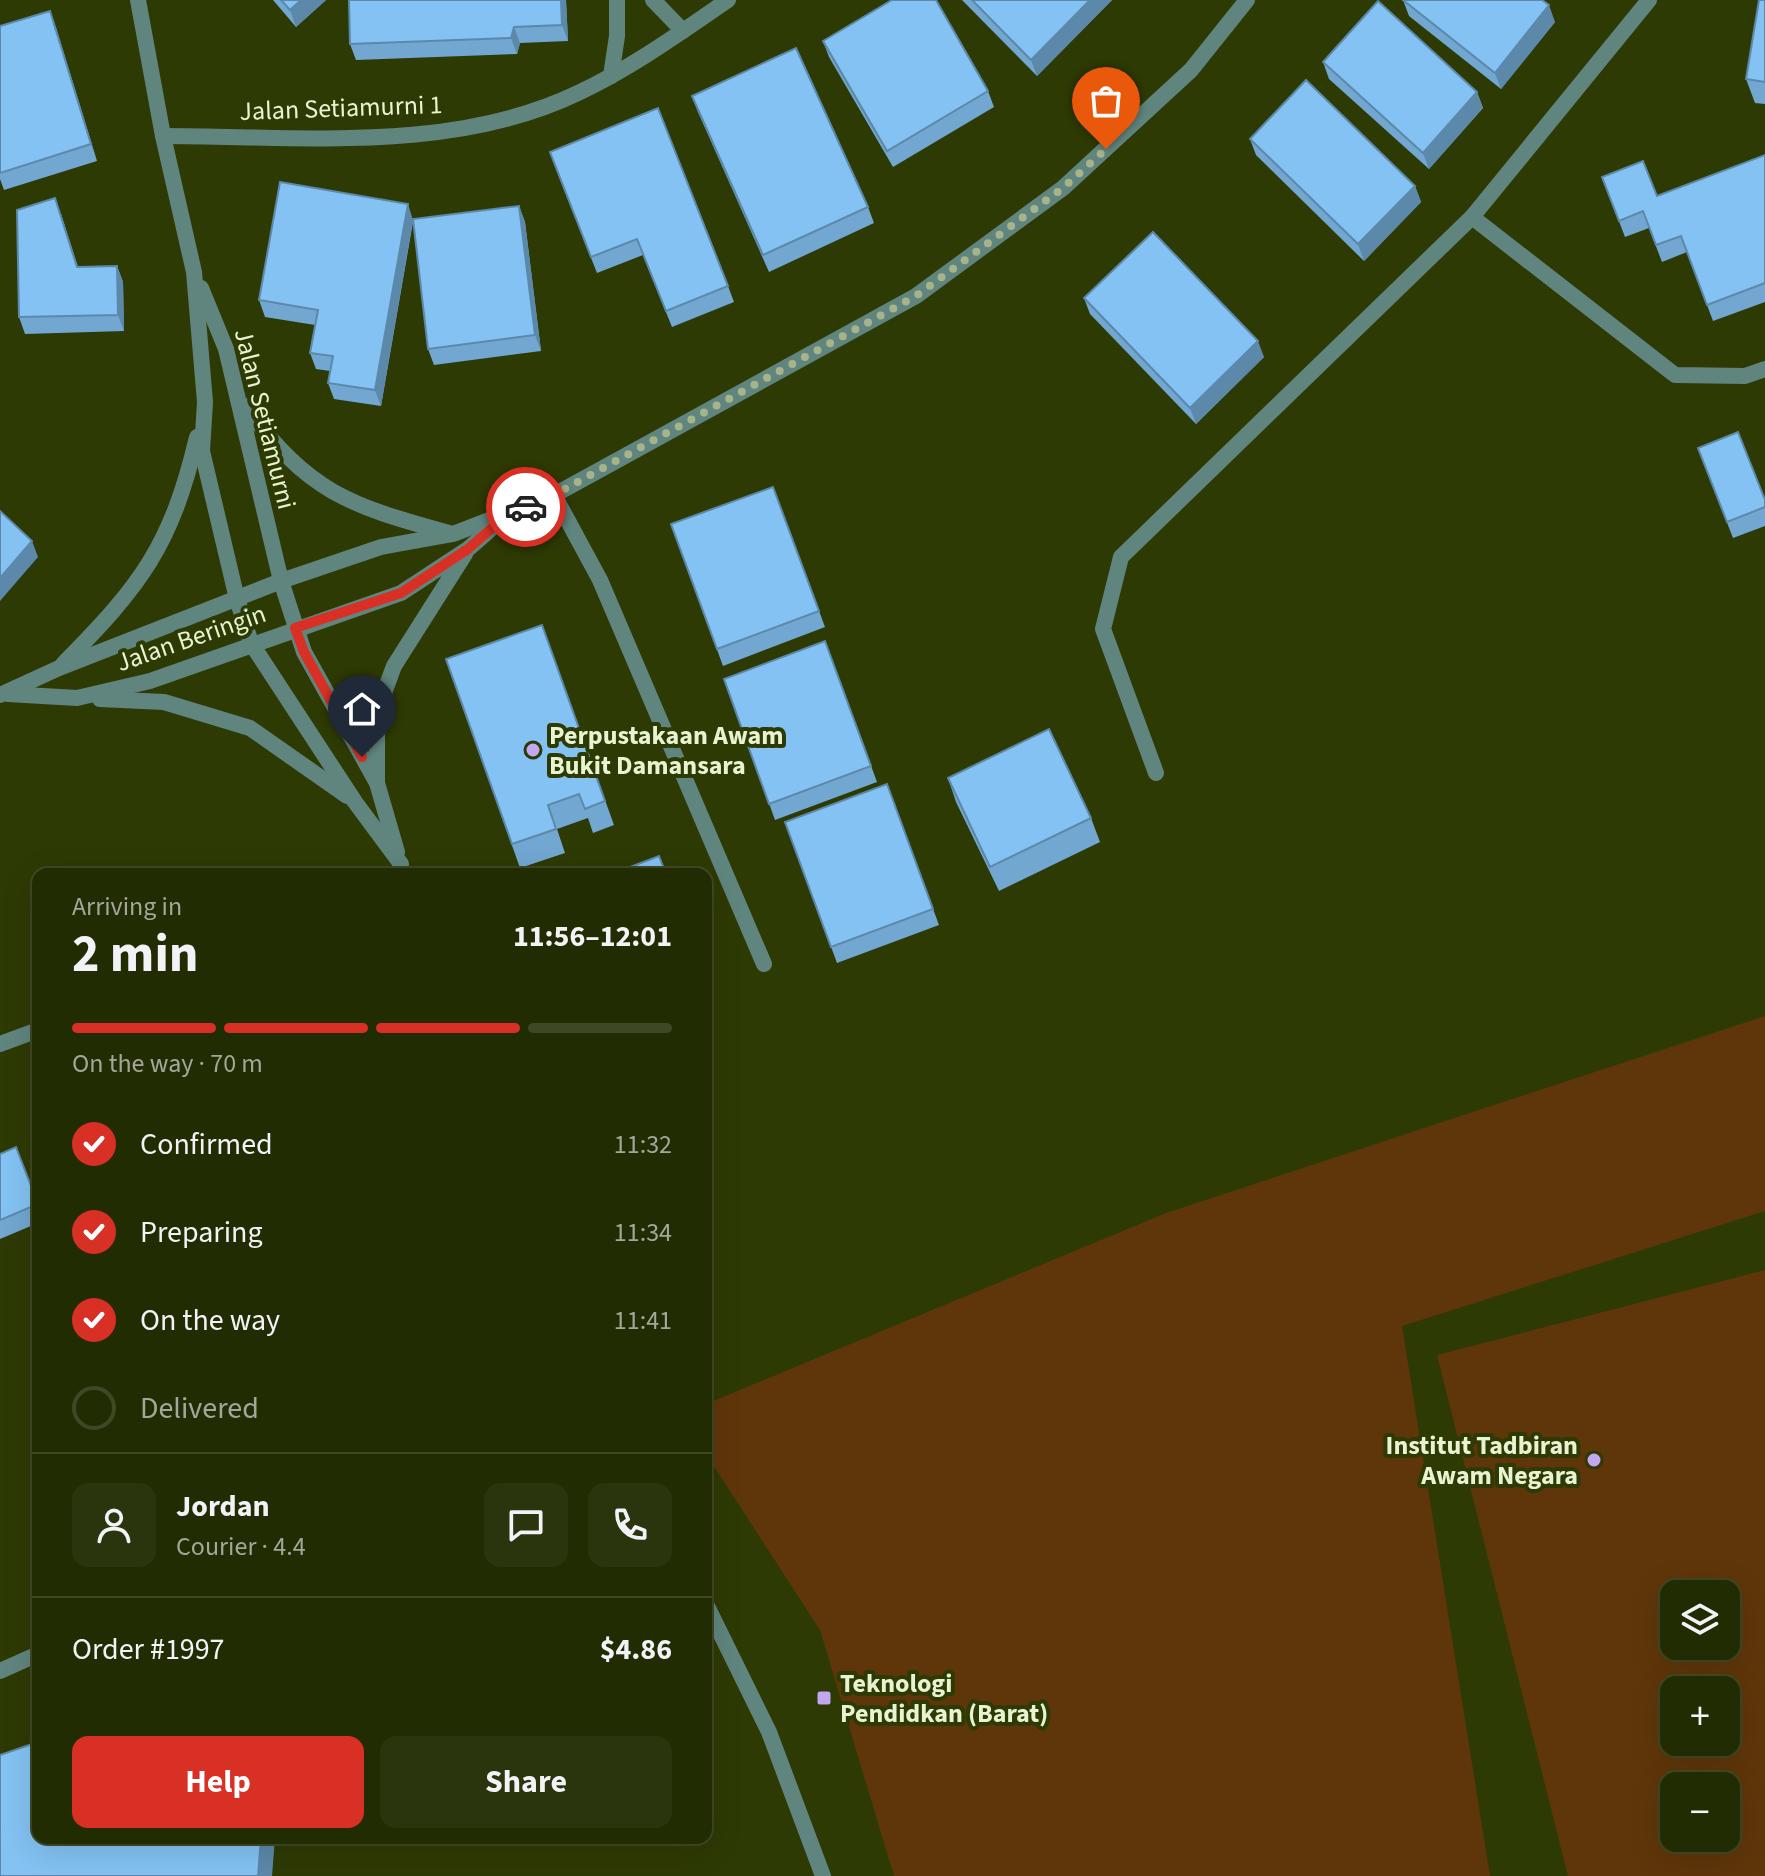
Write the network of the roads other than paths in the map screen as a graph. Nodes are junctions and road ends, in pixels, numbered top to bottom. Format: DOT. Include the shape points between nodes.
graph roads {
  1 [pos="138,0"];
  2 [pos="617,0"];
  3 [pos="653,0"];
  4 [pos="728,0"];
  5 [pos="1247,0"];
  6 [pos="1649,0"];
  7 [pos="683,31"];
  8 [pos="611,76"];
  9 [pos="163,136"];
  10 [pos="1472,217"];
  11 [pos="194,272"];
  12 [pos="1765,369"];
  13 [pos="239,398"];
  14 [pos="205,402"];
  15 [pos="554,495"];
  16 [pos="507,515"];
  17 [pos="453,534"];
  18 [pos="468,549"];
  19 [pos="281,581"];
  20 [pos="237,599"];
  21 [pos="295,628"];
  22 [pos="251,643"];
  23 [pos="59,668"];
  24 [pos="2,694"];
  25 [pos="77,698"];
  26 [pos="1156,773"];
  27 [pos="377,783"];
  28 [pos="355,802"];
  29 [pos="403,868"];
  30 [pos="404,868"];
  31 [pos="764,964"];
  32 [pos="32,1032"];
  33 [pos="0,1044"];
  34 [pos="712,1616"];
  35 [pos="32,1657"];
  36 [pos="0,1671"];
  37 [pos="823,1876"];
  1 -- 9 [label="street, Jalan Setiamurni"];
  2 -- 8 [label="street"];
  3 -- 7 [label="street"];
  4 -- 7 [label="street, Jalan Setiamurni 1"];
  5 -- 15 [label="street, Jalan Beringin" via="1191,70 1063,188 916,296"];
  6 -- 10 [label="street"];
  7 -- 8 [label="street, Jalan Setiamurni 1"];
  8 -- 9 [label="street, Jalan Setiamurni 1" via="576,95 492,122 416,135"];
  9 -- 11 [label="street, Jalan Setiamurni"];
  10 -- 12 [label="street" via="1675,375 1745,376"];
  10 -- 26 [label="street" via="1121,557 1103,629"];
  11 -- 13 [label="street, Jalan Setiamurni" via="226,349"];
  11 -- 14 [label="street, Jalan Setiamurni"];
  13 -- 17 [label="street" via="276,448 313,482 352,502"];
  13 -- 19 [label="street, Jalan Setiamurni"];
  14 -- 20 [label="street, Jalan Setiamurni" via="202,451"];
  14 -- 23 [label="street" via="171,525 146,572"];
  15 -- 16 [label="street, Jalan Beringin"];
  15 -- 31 [label="street" via="600,580"];
  16 -- 17 [label="street, Jalan Beringin"];
  16 -- 18 [label="street, Jalan Beringin"];
  17 -- 19 [label="street, Jalan Beringin" via="381,547"];
  18 -- 21 [label="street, Jalan Beringin" via="401,593"];
  18 -- 27 [label="street" via="394,666 377,712"];
  19 -- 20 [label="street, Jalan Beringin"];
  19 -- 21 [label="street, Jalan Setiamurni"];
  20 -- 22 [label="street, Jalan Setiamurni"];
  20 -- 23 [label="street, Jalan Beringin"];
  21 -- 22 [label="street, Jalan Beringin"];
  21 -- 27 [label="street, Jalan Setiamurni"];
  22 -- 25 [label="street, Jalan Beringin" via="150,681"];
  22 -- 28 [label="street, Jalan Setiamurni"];
  23 -- 24 [label="street, Jalan Beringin"];
  24 -- 25 [label="street, Jalan Beringin"];
  25 -- 28 [label="street" via="164,702 250,728"];
  27 -- 30 [label="street"];
  28 -- 29 [label="street"];
  32 -- 33 [label="street"];
  34 -- 37 [label="street" via="769,1732"];
  35 -- 36 [label="street"];
}
